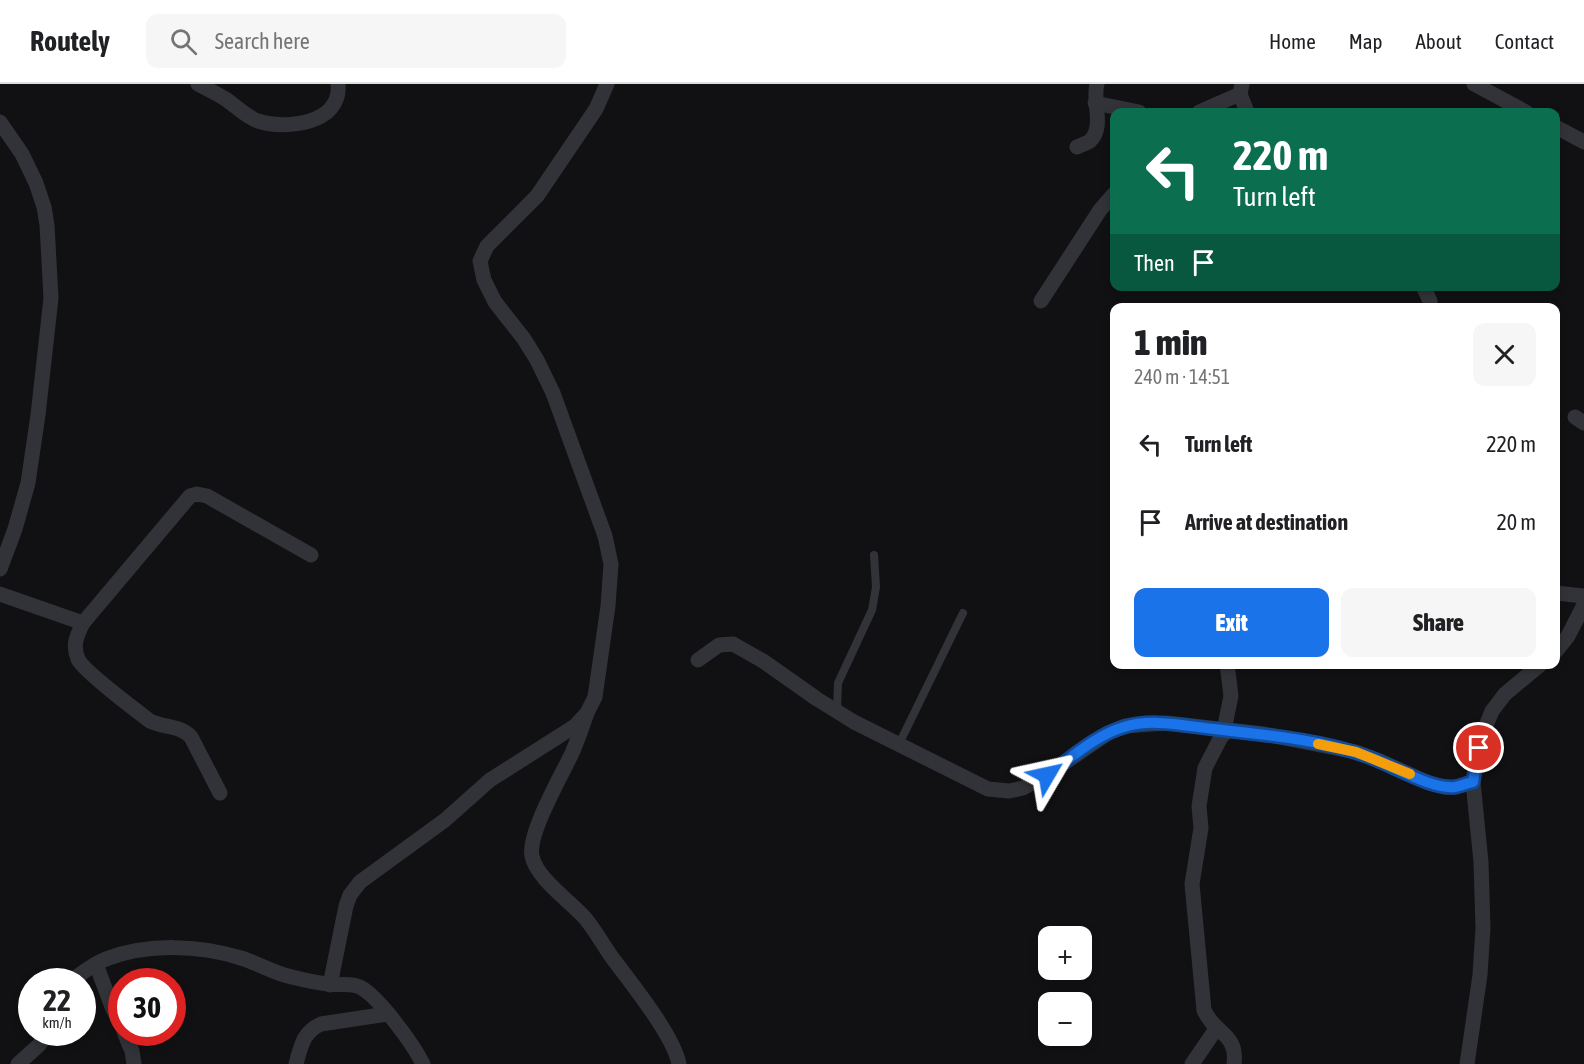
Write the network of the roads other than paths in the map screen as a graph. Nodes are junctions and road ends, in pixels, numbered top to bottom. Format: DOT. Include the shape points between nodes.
graph roads {
  1 [pos="198,84"];
  2 [pos="338,84"];
  3 [pos="607,84"];
  4 [pos="1097,84"];
  5 [pos="1474,84"];
  6 [pos="1241,89"];
  7 [pos="1095,103"];
  8 [pos="1119,108"];
  9 [pos="1207,108"];
  10 [pos="1246,108"];
  11 [pos="1519,108"];
  12 [pos="0,122"];
  13 [pos="1560,129"];
  14 [pos="1584,142"];
  15 [pos="1077,147"];
  16 [pos="1110,199"];
  17 [pos="1041,301"];
  18 [pos="311,555"];
  19 [pos="874,555"];
  20 [pos="0,569"];
  21 [pos="1560,593"];
  22 [pos="0,594"];
  23 [pos="1584,596"];
  24 [pos="1584,605"];
  25 [pos="963,613"];
  26 [pos="83,623"];
  27 [pos="1560,646"];
  28 [pos="698,660"];
  29 [pos="1228,669"];
  30 [pos="1535,669"];
  31 [pos="837,711"];
  32 [pos="587,713"];
  33 [pos="1226,730"];
  34 [pos="899,744"];
  35 [pos="1473,782"];
  36 [pos="220,793"];
  37 [pos="96,964"];
  38 [pos="90,968"];
  39 [pos="330,985"];
  40 [pos="108,998"];
  41 [pos="387,1014"];
  42 [pos="1216,1029"];
  43 [pos="38,1046"];
  44 [pos="130,1046"];
  45 [pos="18,1064"];
  46 [pos="134,1064"];
  47 [pos="296,1064"];
  48 [pos="423,1064"];
  49 [pos="679,1064"];
  50 [pos="1192,1064"];
  51 [pos="1234,1064"];
  52 [pos="1467,1064"];
  1 -- 2 [label="street" via="258,121 280,124 321,117 337,99"];
  3 -- 32 [label="street" via="596,109 537,196 487,246 480,261 495,303 524,339 553,393 605,536 611,564 608,606 595,697"];
  4 -- 7 [label="street"];
  5 -- 11 [label="street"];
  6 -- 9 [label="street"];
  6 -- 10 [label="street"];
  7 -- 8 [label="street"];
  7 -- 15 [label="street" via="1095,132"];
  12 -- 20 [label="street" via="27,164 44,207 51,298 28,483"];
  13 -- 14 [label="street"];
  16 -- 17 [label="street"];
  18 -- 26 [label="street" via="207,496 190,496"];
  19 -- 31 [label="lane" via="872,610 838,683"];
  21 -- 23 [label="street"];
  22 -- 26 [label="street"];
  24 -- 27 [label="street"];
  25 -- 34 [label="lane"];
  26 -- 36 [label="street" via="75,648 81,665 150,721 185,730"];
  28 -- 31 [label="street" via="719,645 733,645"];
  29 -- 33 [label="street" via="1231,696"];
  30 -- 35 [label="street" via="1505,694 1492,711 1483,733"];
  31 -- 34 [label="street"];
  32 -- 39 [label="street" via="575,726 490,780 445,820 360,882 346,906"];
  32 -- 49 [label="street" via="550,797 531,856 552,888 597,933 658,1022"];
  33 -- 34 [label="street" via="1166,723 1125,726 1108,733 1047,775 1009,791 988,789"];
  33 -- 35 [label="street" via="1356,752 1444,787"];
  33 -- 42 [label="street" via="1205,768 1192,884 1204,1010"];
  35 -- 52 [label="street" via="1483,928"];
  37 -- 38 [label="street"];
  37 -- 39 [label="street" via="163,948 192,948 242,958 288,976"];
  37 -- 40 [label="street"];
  39 -- 41 [label="street" via="357,985"];
  41 -- 47 [label="street" via="314,1027 306,1033"];
  41 -- 48 [label="street"];
  42 -- 50 [label="street"];
  42 -- 51 [label="street" via="1231,1041"];
  43 -- 45 [label="street"];
  44 -- 46 [label="street"];
}
